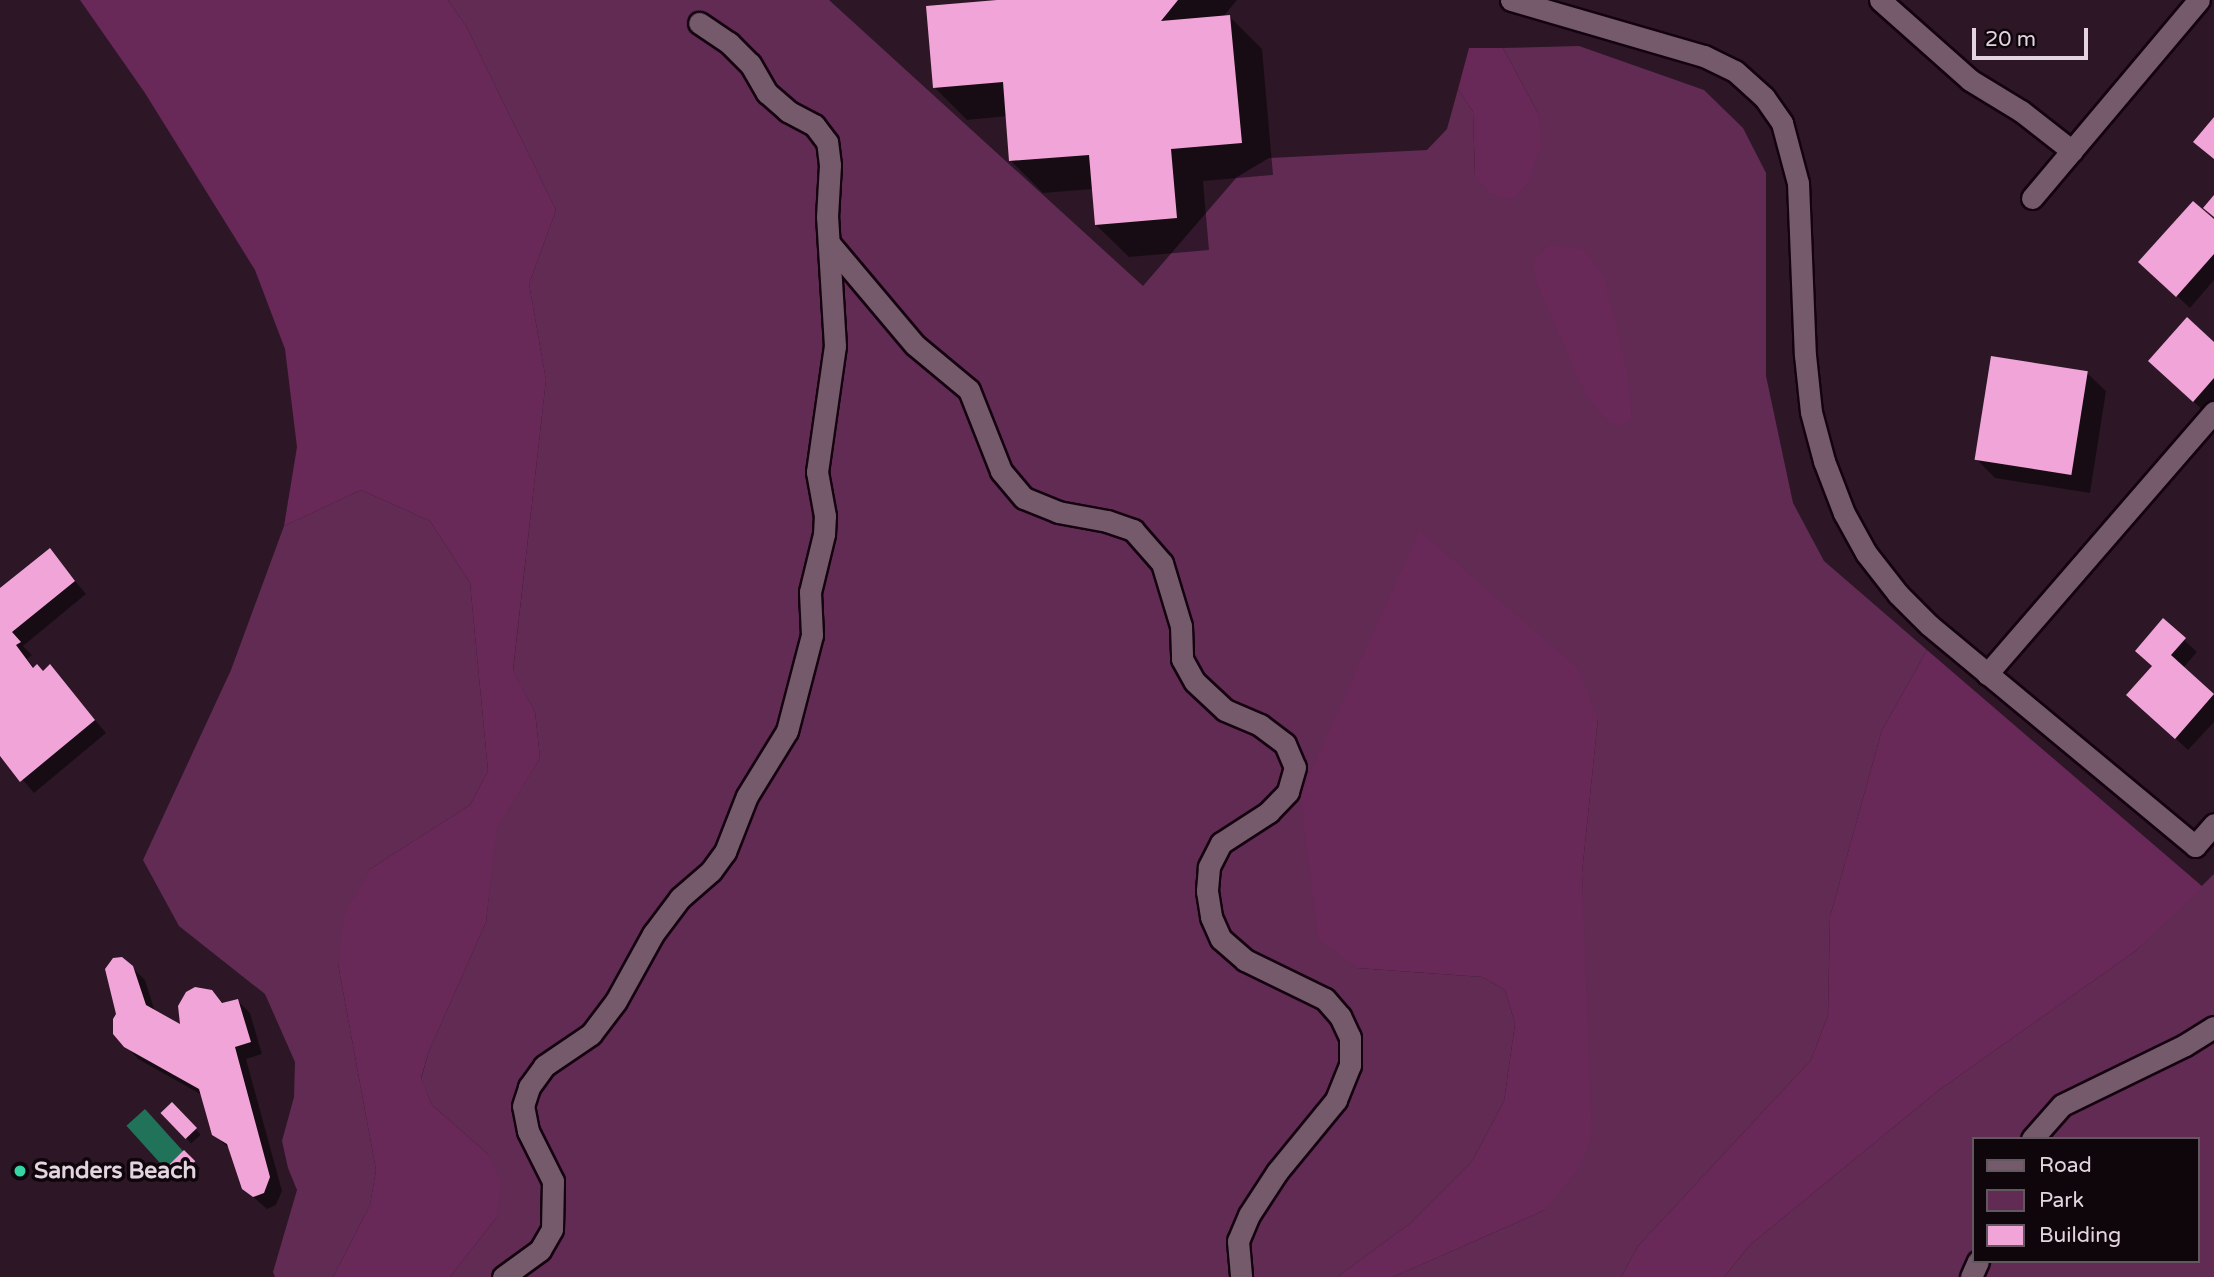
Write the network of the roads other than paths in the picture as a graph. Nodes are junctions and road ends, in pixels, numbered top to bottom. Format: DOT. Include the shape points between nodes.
graph roads {
  1 [pos="1511,0"];
  2 [pos="1880,0"];
  3 [pos="2199,0"];
  4 [pos="699,23"];
  5 [pos="2072,151"];
  6 [pos="2032,198"];
  7 [pos="829,243"];
  8 [pos="2214,412"];
  9 [pos="1987,674"];
  10 [pos="2214,824"];
  11 [pos="2214,1027"];
  12 [pos="2034,1137"];
  13 [pos="503,1277"];
  14 [pos="1241,1277"];
  1 -- 9 [label="street" via="1704,56 1735,71 1764,97 1782,123 1798,183 1811,412 1844,513 1866,553 1913,609"];
  2 -- 5 [label="street" via="1970,80 2021,111"];
  3 -- 5 [label="street"];
  4 -- 7 [label="street" via="730,43 750,64 767,93 814,125 827,142"];
  5 -- 6 [label="street"];
  7 -- 13 [label="street" via="835,346 817,472 824,534 810,592 809,654 787,731 747,796 725,852 653,934 617,1001 591,1034 544,1066 529,1087 523,1106 528,1131 553,1181 552,1229 540,1250"];
  7 -- 14 [label="street" via="915,345 969,390 1001,471 1024,498 1058,512 1133,530 1162,563 1181,626 1182,659 1195,682 1225,710 1260,725 1285,744 1294,767 1288,792 1269,812 1221,843 1209,867 1211,916 1221,939 1245,960 1325,999 1350,1037 1350,1065 1336,1100 1248,1214 1238,1241"];
  8 -- 9 [label="street"];
  9 -- 10 [label="street" via="2195,846"];
  11 -- 12 [label="street" via="2062,1105"];
}
